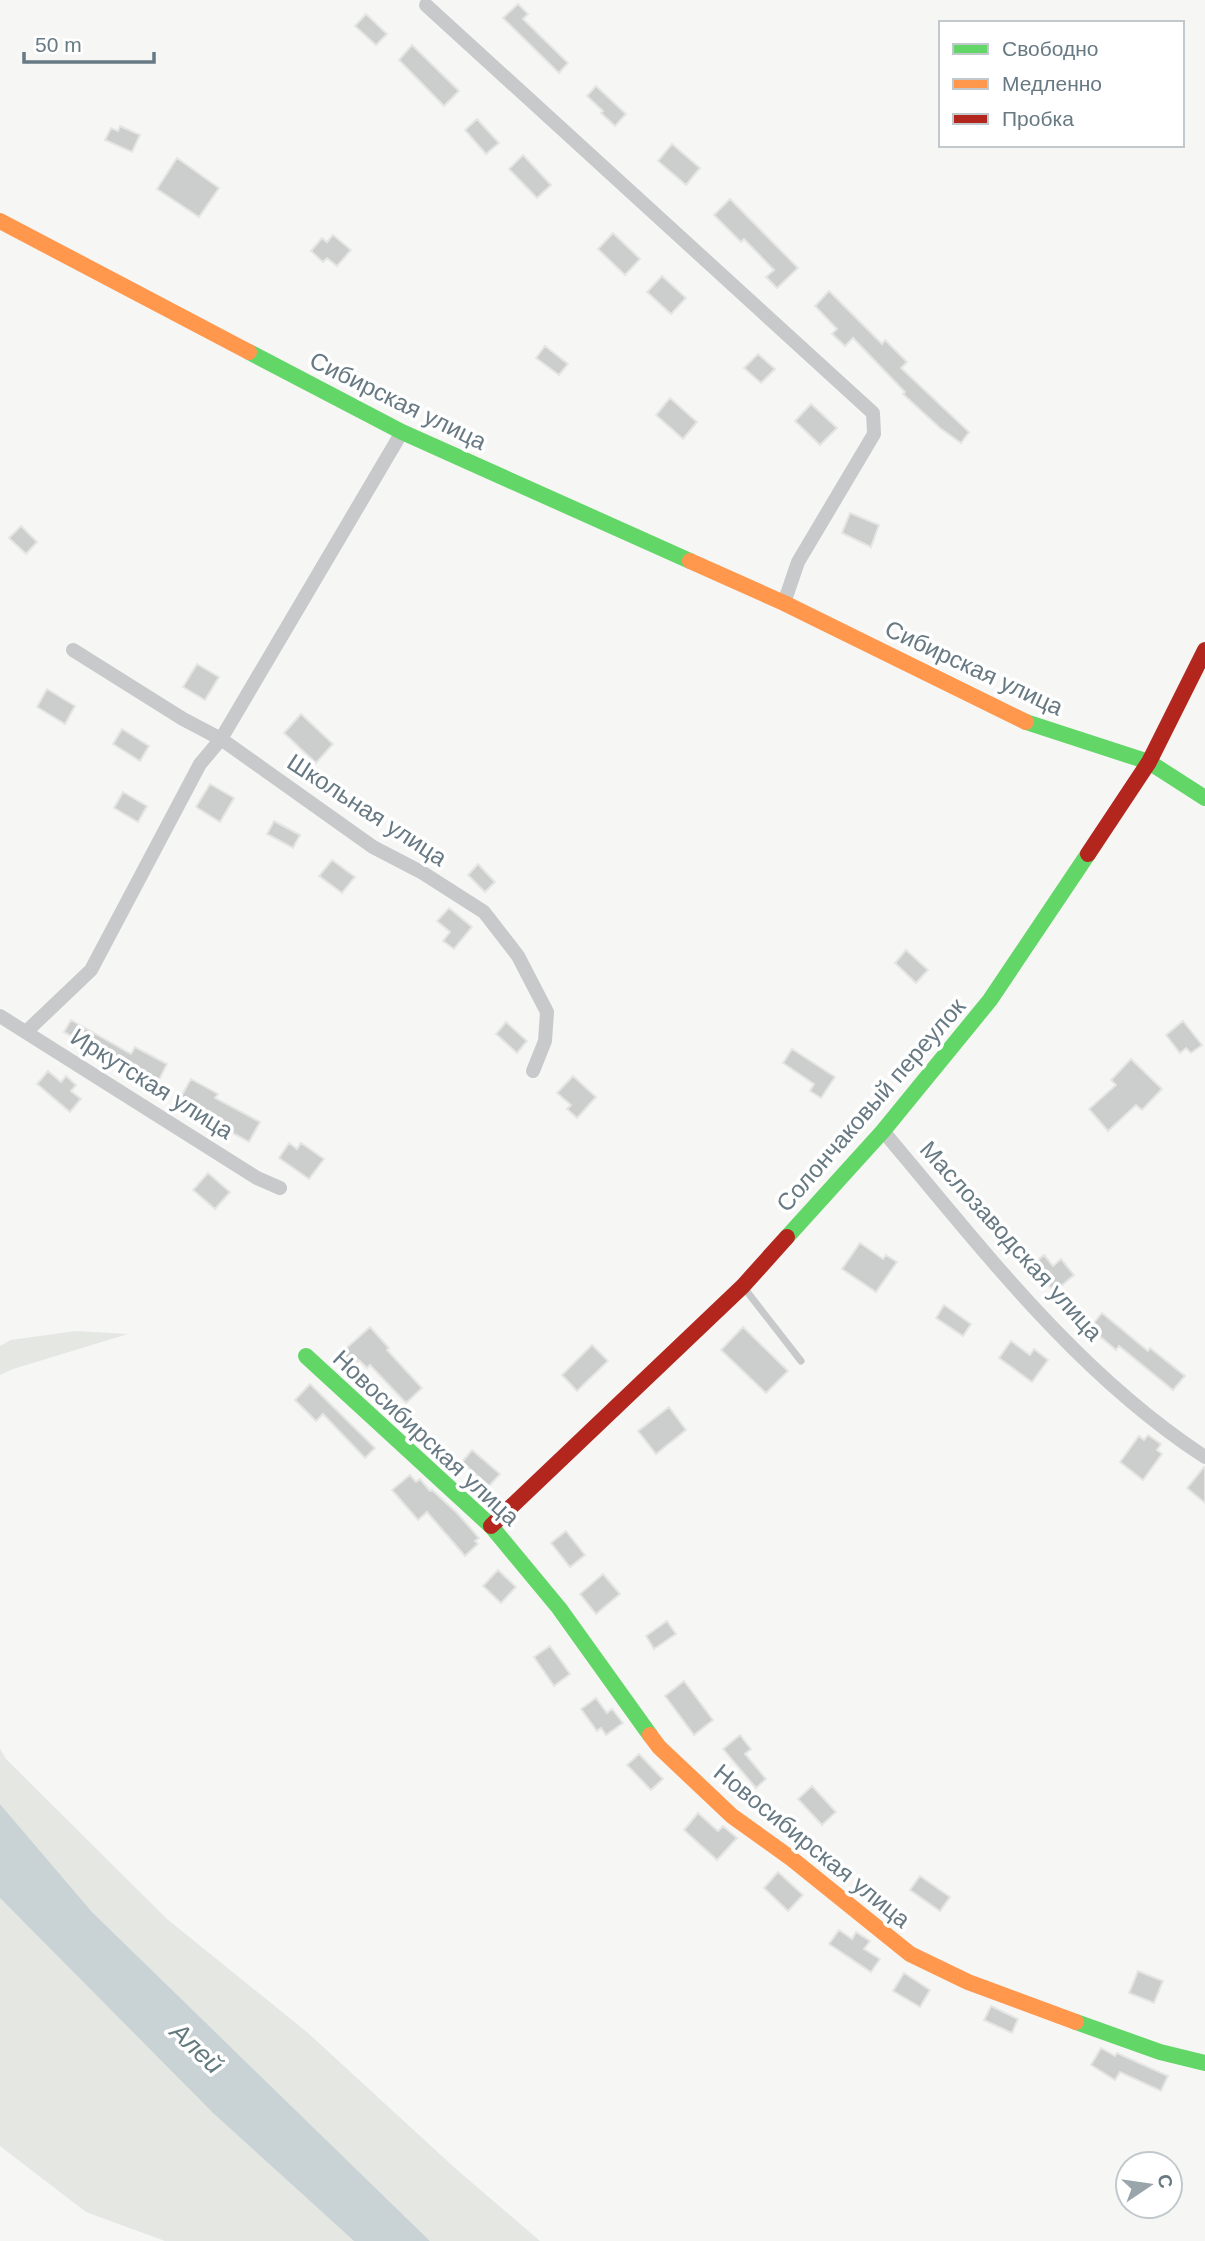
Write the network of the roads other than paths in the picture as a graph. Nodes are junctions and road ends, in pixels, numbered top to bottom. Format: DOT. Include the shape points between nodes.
graph roads {
  1 [pos="421,2"];
  2 [pos="0,221"];
  3 [pos="402,432"];
  4 [pos="784,603"];
  5 [pos="73,650"];
  6 [pos="1205,650"];
  7 [pos="221,739"];
  8 [pos="1149,762"];
  9 [pos="1205,798"];
  10 [pos="0,1016"];
  11 [pos="27,1031"];
  12 [pos="533,1071"];
  13 [pos="883,1131"];
  14 [pos="280,1188"];
  15 [pos="743,1286"];
  16 [pos="306,1356"];
  17 [pos="801,1361"];
  18 [pos="1205,1457"];
  19 [pos="492,1526"];
  20 [pos="1205,2063"];
  1 -- 4 [label="street" via="873,413 874,434 798,562"];
  2 -- 3 [label="street, Сибирская улица"];
  3 -- 4 [label="street, Сибирская улица"];
  3 -- 7 [label="street"];
  4 -- 8 [label="street, Сибирская улица" via="1030,724"];
  5 -- 7 [label="street, Школьная улица"];
  6 -- 8 [label="street, Солончаковый переулок"];
  7 -- 11 [label="street" via="200,764 91,970"];
  7 -- 12 [label="street, Школьная улица" via="373,847 484,912 518,956 547,1012 545,1041"];
  8 -- 9 [label="street, Сибирская улица"];
  8 -- 13 [label="street, Солончаковый переулок" via="990,1000"];
  10 -- 11 [label="street, Иркутская улица"];
  11 -- 14 [label="street, Иркутская улица" via="257,1178"];
  13 -- 15 [label="street, Солончаковый переулок"];
  13 -- 18 [label="street, Маслозаводская улица" via="1025,1298 1093,1367 1164,1430"];
  15 -- 17 [label="lane"];
  15 -- 19 [label="street, Солончаковый переулок"];
  16 -- 19 [label="street, Новосибирская улица"];
  19 -- 20 [label="street, Новосибирская улица" via="559,1608 659,1746 732,1816 910,1954 1058,2017"];
}
